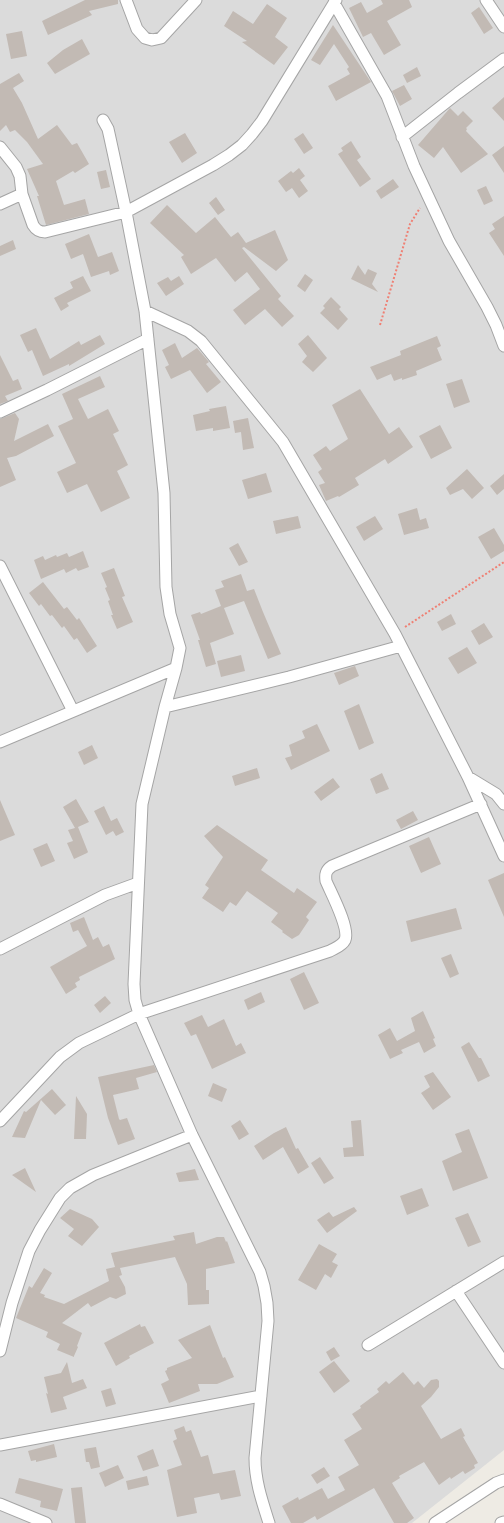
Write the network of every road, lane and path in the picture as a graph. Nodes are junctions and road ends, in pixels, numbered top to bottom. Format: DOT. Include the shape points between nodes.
graph roads {
  1 [pos="126,0"];
  2 [pos="196,0"];
  3 [pos="486,0"];
  4 [pos="335,1"];
  5 [pos="504,27"];
  6 [pos="504,59"];
  7 [pos="103,120"];
  8 [pos="402,137"];
  9 [pos="0,147"];
  10 [pos="22,194"];
  11 [pos="428,198"];
  12 [pos="0,204"];
  13 [pos="126,212"];
  14 [pos="145,311"];
  15 [pos="380,325"];
  16 [pos="148,339"];
  17 [pos="504,346"];
  18 [pos="0,412"];
  19 [pos="504,562"];
  20 [pos="0,566"];
  21 [pos="395,634"];
  22 [pos="401,646"];
  23 [pos="176,668"];
  24 [pos="165,707"];
  25 [pos="73,711"];
  26 [pos="0,742"];
  27 [pos="468,777"];
  28 [pos="481,804"];
  29 [pos="504,804"];
  30 [pos="504,856"];
  31 [pos="138,883"];
  32 [pos="0,949"];
  33 [pos="139,1014"];
  34 [pos="0,1121"];
  35 [pos="192,1135"];
  36 [pos="504,1262"];
  37 [pos="456,1291"];
  38 [pos="368,1346"];
  39 [pos="0,1351"];
  40 [pos="504,1363"];
  41 [pos="261,1396"];
  42 [pos="0,1445"];
  43 [pos="504,1480"];
  44 [pos="0,1504"];
  45 [pos="36,1521"];
  46 [pos="504,1522"];
  47 [pos="46,1523"];
  48 [pos="269,1523"];
  49 [pos="435,1523"];
  50 [pos="501,1523"];
  1 -- 2 [label="street" via="137,29 144,38 152,40 161,38"];
  3 -- 5 [label="street"];
  4 -- 8 [label="street" via="387,96"];
  4 -- 13 [label="street" via="252,134 213,165"];
  6 -- 8 [label="street"];
  7 -- 13 [label="street" via="108,129"];
  8 -- 11 [label="street"];
  9 -- 10 [label="street" via="16,167"];
  10 -- 12 [label="street"];
  10 -- 13 [label="street" via="33,225 40,232"];
  11 -- 15 [label="path" via="411,220"];
  11 -- 17 [label="street" via="457,256 487,307"];
  13 -- 14 [label="street"];
  14 -- 16 [label="street"];
  14 -- 21 [label="street" via="195,335 277,433"];
  16 -- 18 [label="street"];
  16 -- 23 [label="street" via="164,493 166,587 170,614 180,648"];
  19 -- 21 [label="path"];
  20 -- 25 [label="street"];
  21 -- 22 [label="street"];
  22 -- 24 [label="street" via="289,678"];
  22 -- 27 [label="street"];
  23 -- 24 [label="street"];
  23 -- 25 [label="street"];
  24 -- 31 [label="street" via="142,804"];
  25 -- 26 [label="street"];
  27 -- 28 [label="street"];
  27 -- 29 [label="street" via="496,794"];
  28 -- 30 [label="street"];
  28 -- 33 [label="street" via="327,870 326,881 346,929 345,941 339,946"];
  31 -- 32 [label="street" via="105,895"];
  31 -- 33 [label="street" via="134,991"];
  33 -- 34 [label="street" via="70,1049"];
  33 -- 35 [label="street"];
  35 -- 39 [label="street" via="93,1175 75,1185 60,1198 29,1251"];
  35 -- 41 [label="street" via="260,1272 264,1286 268,1321"];
  36 -- 37 [label="street"];
  37 -- 38 [label="street"];
  37 -- 40 [label="street"];
  41 -- 42 [label="street"];
  41 -- 48 [label="street" via="255,1470"];
  43 -- 49 [label="street"];
  44 -- 45 [label="street"];
  45 -- 47 [label="street"];
  46 -- 50 [label="street"];
}
